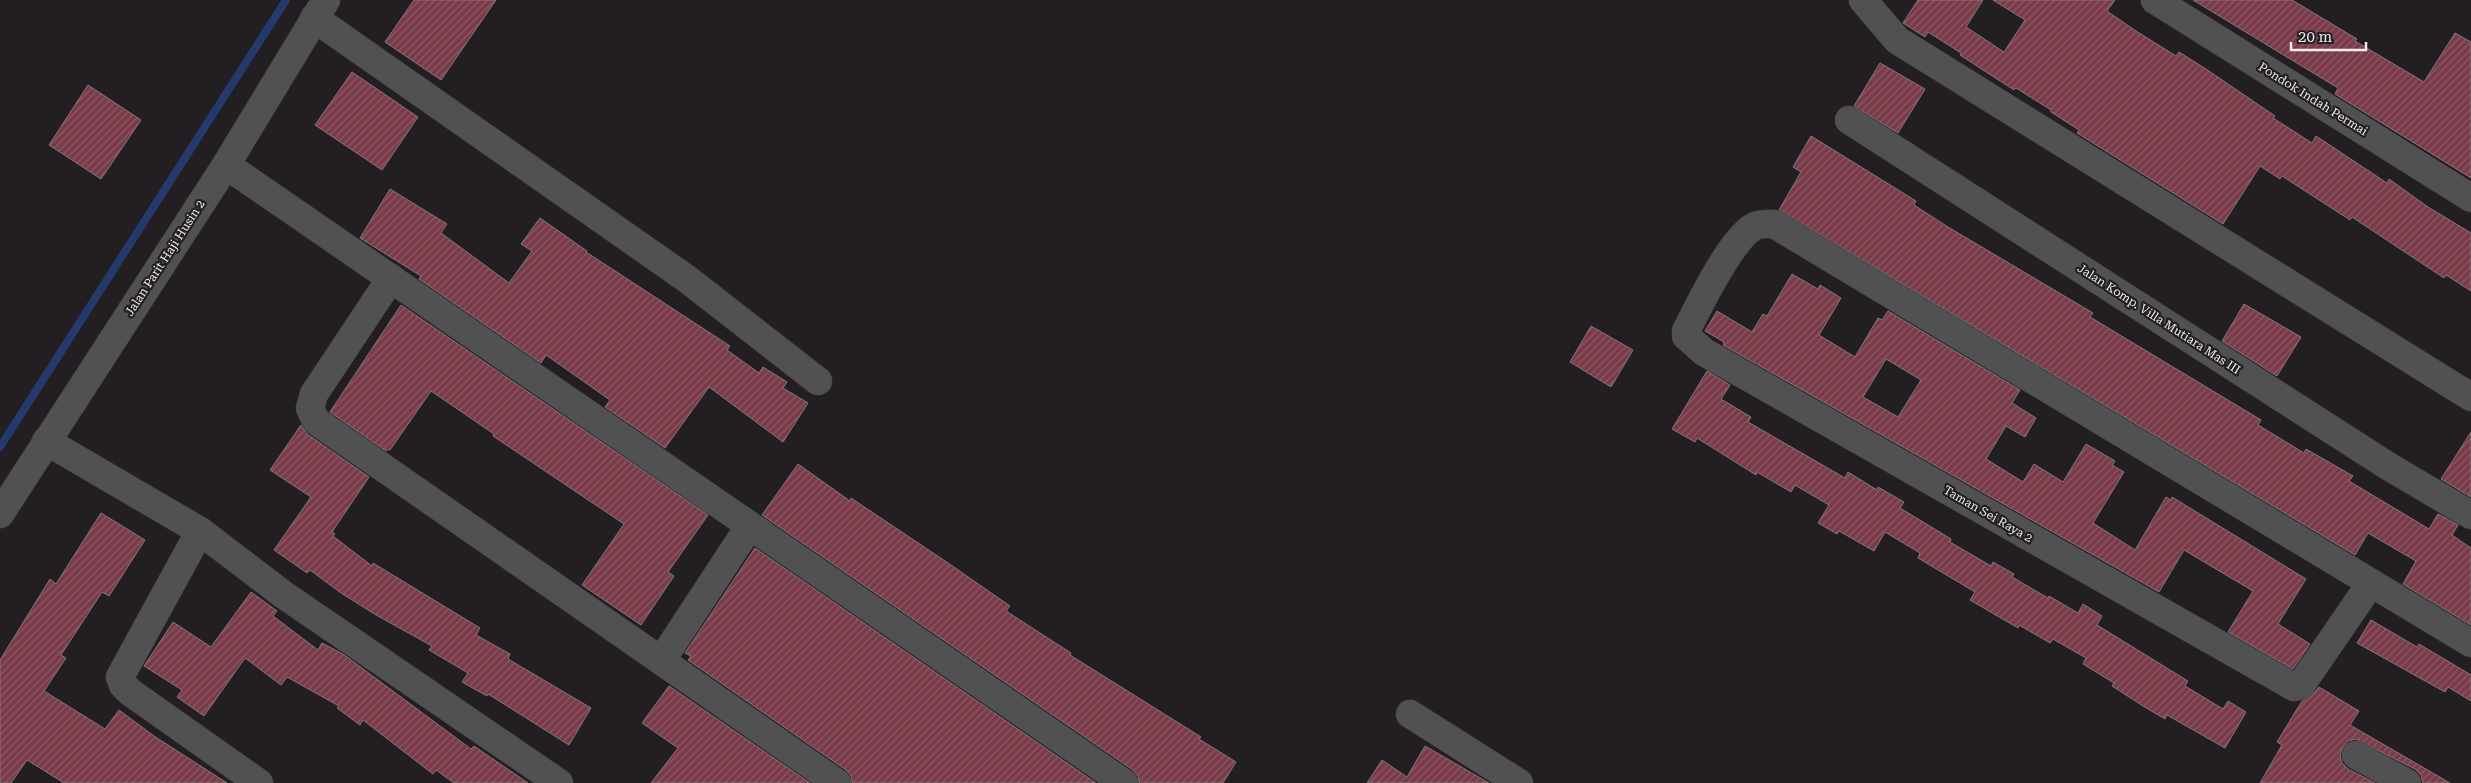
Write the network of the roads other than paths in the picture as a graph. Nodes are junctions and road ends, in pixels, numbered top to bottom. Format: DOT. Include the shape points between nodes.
graph roads {
  1 [pos="1863,0"];
  2 [pos="2155,0"];
  3 [pos="320,9"];
  4 [pos="1849,120"];
  5 [pos="226,165"];
  6 [pos="2471,198"];
  7 [pos="392,278"];
  8 [pos="818,381"];
  9 [pos="2471,397"];
  10 [pos="46,441"];
  11 [pos="0,514"];
  12 [pos="2471,515"];
  13 [pos="749,527"];
  14 [pos="200,531"];
  15 [pos="2371,583"];
  16 [pos="2471,643"];
  17 [pos="661,661"];
  18 [pos="1410,714"];
  19 [pos="2356,755"];
  20 [pos="259,783"];
  21 [pos="559,783"];
  22 [pos="837,783"];
  23 [pos="1124,783"];
  24 [pos="1518,783"];
  25 [pos="2407,783"];
  1 -- 9 [label="street" via="1897,40"];
  2 -- 6 [label="street, Pondok Indah Permai"];
  3 -- 5 [label="street, Jalan Parit Haji Husin 2"];
  3 -- 8 [label="street" via="687,279"];
  4 -- 12 [label="street, Jalan Komp. Villa Mutiara Mas III" via="2388,466"];
  5 -- 7 [label="street"];
  5 -- 10 [label="street, Jalan Parit Haji Husin 2"];
  7 -- 13 [label="street"];
  7 -- 17 [label="street" via="314,394 310,408 316,421"];
  10 -- 11 [label="street, Jalan Parit Haji Husin 2"];
  10 -- 14 [label="street"];
  13 -- 17 [label="street"];
  13 -- 23 [label="street"];
  14 -- 20 [label="street" via="120,677 130,692"];
  14 -- 21 [label="street" via="284,595"];
  15 -- 15 [label="street, Taman Sei Raya 2" via="1764,226 1735,243 1686,331 1686,336 1704,352 2294,687 2301,685"];
  15 -- 16 [label="street, Taman Sei Raya 2"];
  17 -- 22 [label="street"];
  18 -- 24 [label="street"];
  19 -- 25 [label="street"];
}
